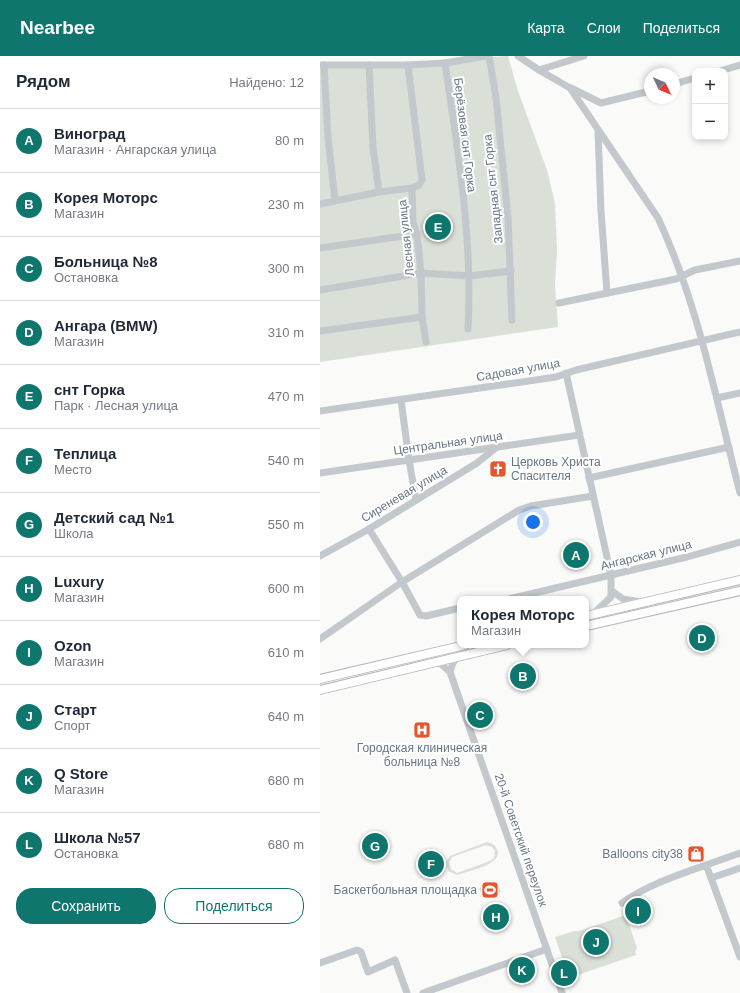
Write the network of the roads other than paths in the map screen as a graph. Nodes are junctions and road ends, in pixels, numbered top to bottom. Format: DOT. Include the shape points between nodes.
graph roads {
  1 [pos="486,56"];
  2 [pos="489,56"];
  3 [pos="518,56"];
  4 [pos="584,56"];
  5 [pos="445,63"];
  6 [pos="322,65"];
  7 [pos="370,65"];
  8 [pos="408,65"];
  9 [pos="740,65"];
  10 [pos="728,69"];
  11 [pos="539,70"];
  12 [pos="692,79"];
  13 [pos="680,82"];
  14 [pos="570,88"];
  15 [pos="644,92"];
  16 [pos="598,131"];
  17 [pos="412,188"];
  18 [pos="379,192"];
  19 [pos="335,201"];
  20 [pos="320,204"];
  21 [pos="417,234"];
  22 [pos="320,248"];
  23 [pos="740,261"];
  24 [pos="511,271"];
  25 [pos="421,273"];
  26 [pos="468,276"];
  27 [pos="683,276"];
  28 [pos="320,290"];
  29 [pos="607,293"];
  30 [pos="559,303"];
  31 [pos="422,317"];
  32 [pos="512,320"];
  33 [pos="468,329"];
  34 [pos="320,331"];
  35 [pos="740,332"];
  36 [pos="702,339"];
  37 [pos="426,342"];
  38 [pos="566,373"];
  39 [pos="740,393"];
  40 [pos="717,398"];
  41 [pos="402,400"];
  42 [pos="320,411"];
  43 [pos="579,435"];
  44 [pos="497,447"];
  45 [pos="729,447"];
  46 [pos="409,460"];
  47 [pos="737,467"];
  48 [pos="320,473"];
  49 [pos="589,478"];
  50 [pos="740,493"];
  51 [pos="593,496"];
  52 [pos="416,500"];
  53 [pos="369,529"];
  54 [pos="740,542"];
  55 [pos="320,556"];
  56 [pos="611,575"];
  57 [pos="740,580"];
  58 [pos="402,582"];
  59 [pos="612,591"];
  60 [pos="740,591"];
  61 [pos="522,596"];
  62 [pos="643,602"];
  63 [pos="457,609"];
  64 [pos="589,615"];
  65 [pos="589,625"];
  66 [pos="320,639"];
  67 [pos="457,647"];
  68 [pos="494,648"];
  69 [pos="457,657"];
  70 [pos="435,663"];
  71 [pos="450,672"];
  72 [pos="320,679"];
  73 [pos="320,690"];
  74 [pos="740,854"];
  75 [pos="706,864"];
  76 [pos="740,868"];
  77 [pos="711,878"];
  78 [pos="622,903"];
  79 [pos="547,948"];
  80 [pos="740,957"];
  81 [pos="320,963"];
  82 [pos="407,993"];
  83 [pos="423,993"];
  84 [pos="562,993"];
  1 -- 5 [label="street"];
  2 -- 24 [label="street, Западная снт Горка" via="496,98"];
  3 -- 11 [label="street"];
  4 -- 11 [label="street"];
  5 -- 8 [label="street"];
  5 -- 26 [label="street, Берёзовая снт Горка" via="462,173"];
  6 -- 7 [label="street"];
  6 -- 19 [label="street"];
  7 -- 8 [label="street"];
  7 -- 18 [label="street" via="373,147"];
  8 -- 17 [label="street, Лесная улица" via="422,180 419,185"];
  9 -- 10 [label="street"];
  11 -- 14 [label="street"];
  12 -- 13 [label="street"];
  14 -- 15 [label="street" via="601,103"];
  14 -- 16 [label="street"];
  16 -- 27 [label="street" via="658,218"];
  16 -- 29 [label="street"];
  17 -- 18 [label="street"];
  17 -- 21 [label="street, Лесная улица" via="413,222"];
  18 -- 19 [label="street"];
  19 -- 20 [label="street"];
  21 -- 22 [label="street"];
  21 -- 25 [label="street, Лесная улица"];
  23 -- 27 [label="street" via="695,270"];
  24 -- 26 [label="street"];
  24 -- 32 [label="street, Западная снт Горка"];
  25 -- 26 [label="street"];
  25 -- 28 [label="street"];
  25 -- 31 [label="street, Лесная улица"];
  26 -- 33 [label="street, Берёзовая снт Горка"];
  27 -- 29 [label="street"];
  27 -- 36 [label="street"];
  29 -- 30 [label="street"];
  31 -- 34 [label="street"];
  31 -- 37 [label="street, Лесная улица"];
  35 -- 36 [label="street, Садовая улица"];
  36 -- 38 [label="street, Садовая улица"];
  36 -- 40 [label="street"];
  38 -- 41 [label="street, Садовая улица" via="551,378"];
  38 -- 43 [label="street"];
  39 -- 40 [label="street"];
  40 -- 45 [label="street"];
  41 -- 42 [label="street, Садовая улица"];
  41 -- 46 [label="street"];
  43 -- 44 [label="street, Центральная улица"];
  43 -- 49 [label="street"];
  44 -- 46 [label="street, Центральная улица"];
  44 -- 52 [label="street, Сиреневая улица" via="477,463"];
  45 -- 47 [label="street"];
  45 -- 49 [label="street"];
  46 -- 48 [label="street, Центральная улица"];
  46 -- 52 [label="street"];
  47 -- 50 [label="street"];
  49 -- 51 [label="street"];
  51 -- 56 [label="street"];
  51 -- 58 [label="street" via="519,510"];
  52 -- 53 [label="street, Сиреневая улица"];
  53 -- 55 [label="street, Сиреневая улица"];
  53 -- 58 [label="street"];
  54 -- 56 [label="street, Ангарская улица"];
  56 -- 59 [label="street"];
  56 -- 61 [label="street, Ангарская улица"];
  57 -- 62 [label="main road"];
  58 -- 63 [label="street" via="420,615"];
  58 -- 66 [label="street"];
  59 -- 62 [label="street" via="623,599"];
  59 -- 64 [label="street" via="608,601"];
  60 -- 65 [label="main road"];
  62 -- 64 [label="main road"];
  67 -- 72 [label="main road"];
  68 -- 69 [label="main road"];
  69 -- 70 [label="main road"];
  69 -- 71 [label="street"];
  70 -- 71 [label="street" via="441,664"];
  70 -- 73 [label="main road"];
  71 -- 79 [label="street, 20-й Советский переулок"];
  74 -- 75 [label="street"];
  75 -- 77 [label="street"];
  75 -- 78 [label="street"];
  76 -- 77 [label="street"];
  77 -- 80 [label="street"];
  79 -- 83 [label="street"];
  79 -- 84 [label="street, 20-й Советский переулок"];
  81 -- 82 [label="street" via="357,950 361,952 368,972 395,960"];
}
